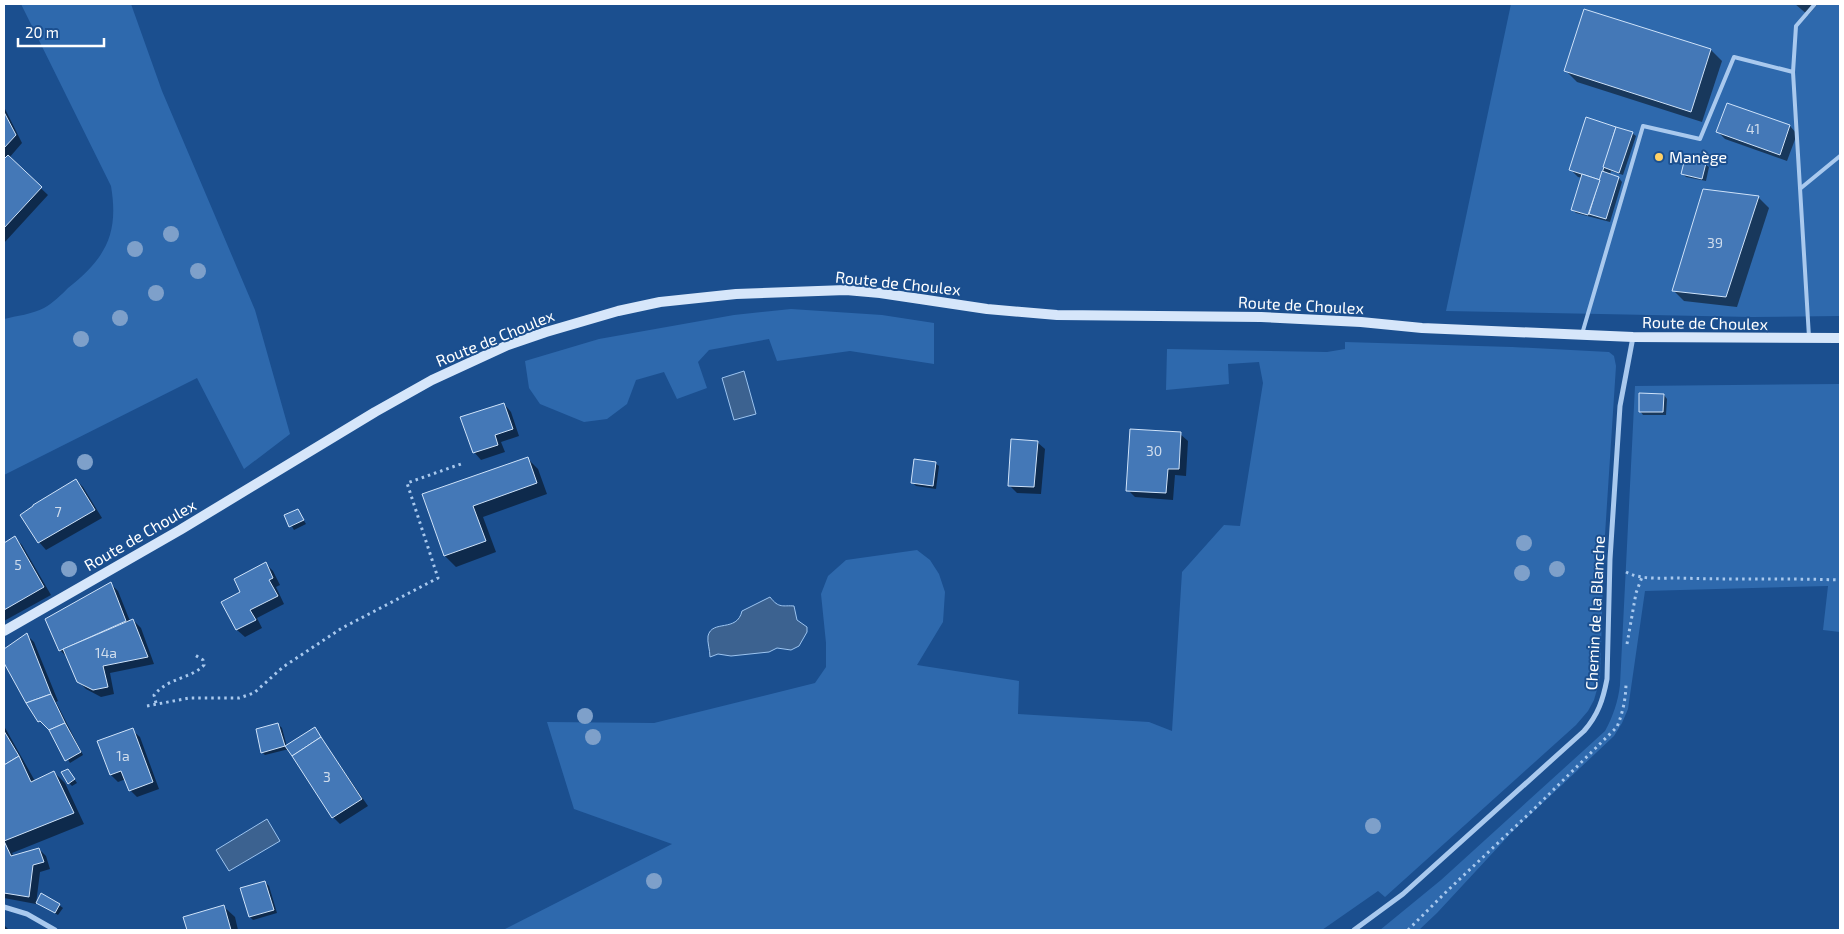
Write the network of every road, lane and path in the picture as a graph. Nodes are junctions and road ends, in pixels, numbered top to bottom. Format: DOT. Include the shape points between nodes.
graph roads {
  1 [pos="1815,4"];
  2 [pos="1793,72"];
  3 [pos="1840,156"];
  4 [pos="1801,188"];
  5 [pos="1582,334"];
  6 [pos="1633,337"];
  7 [pos="1840,338"];
  8 [pos="1809,339"];
  9 [pos="461,464"];
  10 [pos="1610,558"];
  11 [pos="1642,577"];
  12 [pos="1840,580"];
  13 [pos="4,631"];
  14 [pos="195,655"];
  15 [pos="1608,656"];
  16 [pos="156,703"];
  17 [pos="147,706"];
  18 [pos="4,907"];
  19 [pos="55,930"];
  20 [pos="1354,930"];
  1 -- 2 [label="lane" via="1796,26"];
  2 -- 4 [label="lane"];
  2 -- 5 [label="lane" via="1734,57 1700,139 1644,126"];
  3 -- 4 [label="lane"];
  4 -- 8 [label="lane"];
  5 -- 6 [label="street, Route de Choulex"];
  5 -- 13 [label="street, Route de Choulex" via="1261,317 1057,315 846,290 736,294 660,302 618,310 546,332 432,380"];
  6 -- 8 [label="street, Route de Choulex"];
  6 -- 10 [label="street, Chemin de la Blanche" via="1620,406"];
  7 -- 8 [label="street, Route de Choulex"];
  9 -- 16 [label="path" via="407,483 438,578 342,628 283,667 254,693 239,698 190,698"];
  10 -- 11 [label="path" via="1626,572"];
  10 -- 15 [label="street, Chemin de la Blanche"];
  11 -- 12 [label="path"];
  11 -- 15 [label="path" via="1636,593 1626,652"];
  14 -- 16 [label="path" via="203,660 204,666 198,672 161,686 154,695"];
  15 -- 20 [label="street, Chemin de la Blanche" via="1607,679 1600,706 1584,731 1403,894"];
  16 -- 17 [label="path"];
  18 -- 19 [label="street" via="27,914"];
}
